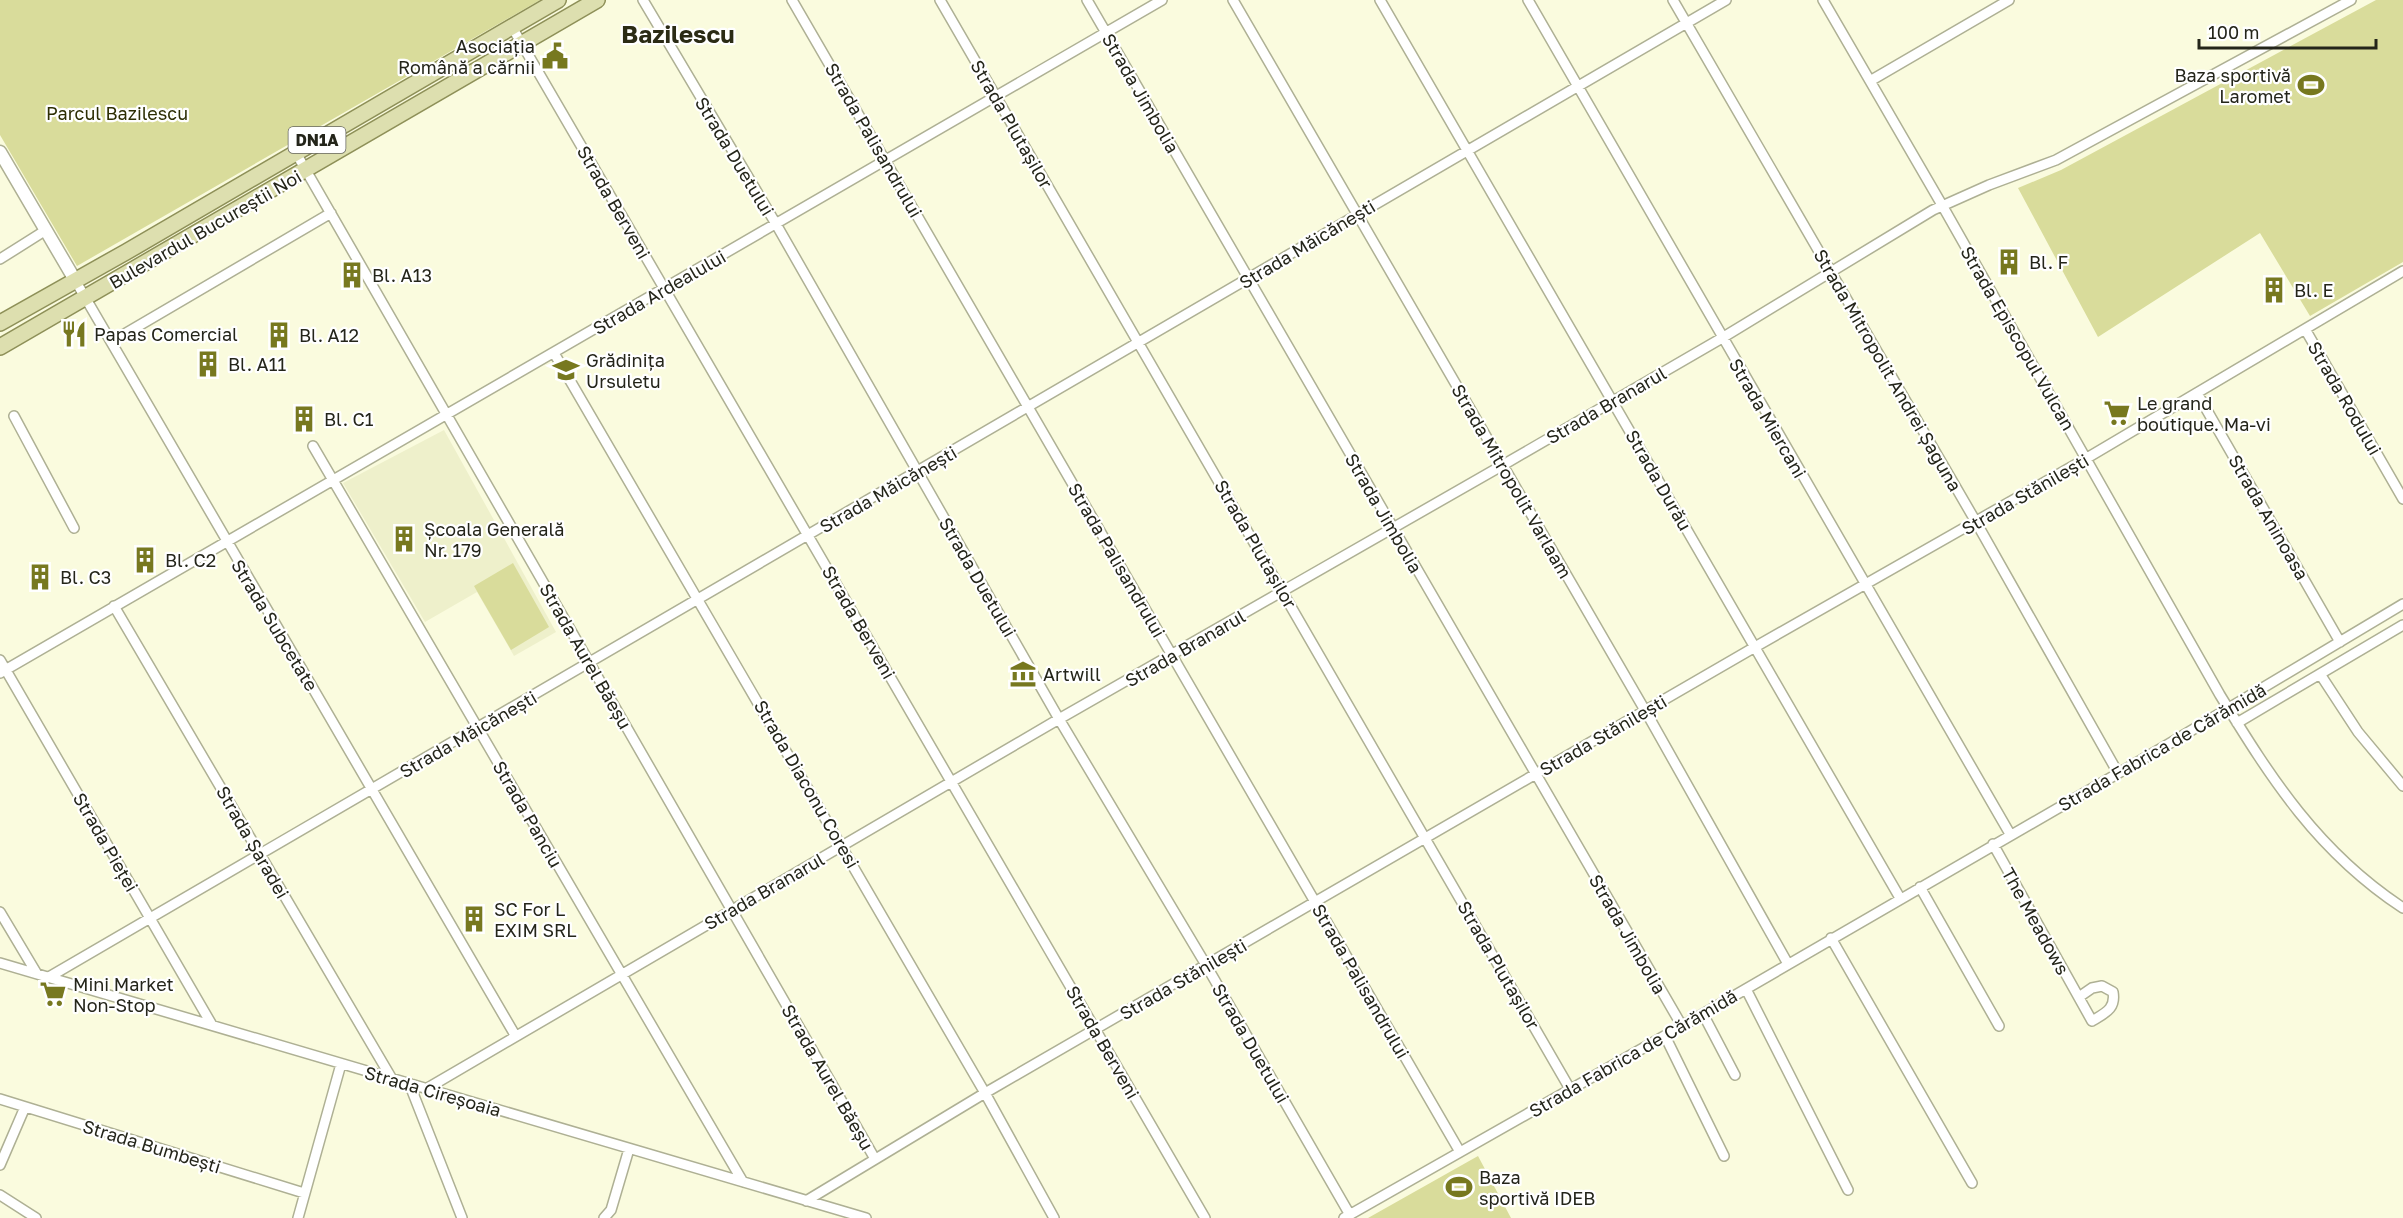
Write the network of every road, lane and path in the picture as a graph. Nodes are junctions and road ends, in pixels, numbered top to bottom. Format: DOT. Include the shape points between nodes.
graph roads {
  1 [pos="558,0"];
  2 [pos="597,0"];
  3 [pos="643,0"];
  4 [pos="792,0"];
  5 [pos="940,0"];
  6 [pos="1087,0"];
  7 [pos="1162,0"];
  8 [pos="1233,0"];
  9 [pos="1380,0"];
  10 [pos="1528,0"];
  11 [pos="1673,0"];
  12 [pos="1726,0"];
  13 [pos="1822,0"];
  14 [pos="2009,0"];
  15 [pos="2351,0"];
  16 [pos="1686,24"];
  17 [pos="512,27"];
  18 [pos="1106,33"];
  19 [pos="522,44"];
  20 [pos="1870,81"];
  21 [pos="1578,86"];
  22 [pos="996,97"];
  23 [pos="1468,150"];
  24 [pos="0,152"];
  25 [pos="296,153"];
  26 [pos="886,160"];
  27 [pos="307,170"];
  28 [pos="1942,205"];
  29 [pos="331,213"];
  30 [pos="1357,214"];
  31 [pos="776,224"];
  32 [pos="46,230"];
  33 [pos="0,259"];
  34 [pos="2403,272"];
  35 [pos="1831,273"];
  36 [pos="1248,279"];
  37 [pos="75,280"];
  38 [pos="665,288"];
  39 [pos="86,298"];
  40 [pos="0,323"];
  41 [pos="2306,329"];
  42 [pos="1722,338"];
  43 [pos="111,342"];
  44 [pos="1138,343"];
  45 [pos="0,347"];
  46 [pos="554,353"];
  47 [pos="2197,393"];
  48 [pos="1613,401"];
  49 [pos="1028,407"];
  50 [pos="14,416"];
  51 [pos="446,416"];
  52 [pos="313,446"];
  53 [pos="2087,458"];
  54 [pos="1503,465"];
  55 [pos="917,472"];
  56 [pos="334,480"];
  57 [pos="2403,499"];
  58 [pos="1976,522"];
  59 [pos="74,528"];
  60 [pos="1394,529"];
  61 [pos="808,535"];
  62 [pos="226,542"];
  63 [pos="1865,586"];
  64 [pos="1283,591"];
  65 [pos="699,600"];
  66 [pos="2403,604"];
  67 [pos="114,606"];
  68 [pos="2403,625"];
  69 [pos="2340,642"];
  70 [pos="1755,647"];
  71 [pos="1172,655"];
  72 [pos="0,660"];
  73 [pos="590,663"];
  74 [pos="3,672"];
  75 [pos="2320,674"];
  76 [pos="2229,709"];
  77 [pos="1645,711"];
  78 [pos="1059,719"];
  79 [pos="2237,723"];
  80 [pos="478,728"];
  81 [pos="2118,773"];
  82 [pos="1536,774"];
  83 [pos="952,782"];
  84 [pos="2403,786"];
  85 [pos="372,790"];
  86 [pos="2010,834"];
  87 [pos="1426,838"];
  88 [pos="1993,844"];
  89 [pos="842,846"];
  90 [pos="260,854"];
  91 [pos="1920,887"];
  92 [pos="1900,898"];
  93 [pos="1315,903"];
  94 [pos="2403,908"];
  95 [pos="732,909"];
  96 [pos="0,912"];
  97 [pos="151,918"];
  98 [pos="1831,938"];
  99 [pos="0,963"];
  100 [pos="1788,964"];
  101 [pos="1206,965"];
  102 [pos="36,974"];
  103 [pos="621,974"];
  104 [pos="49,977"];
  105 [pos="1746,989"];
  106 [pos="2079,997"];
  107 [pos="1703,1014"];
  108 [pos="212,1025"];
  109 [pos="1682,1026"];
  110 [pos="1999,1026"];
  111 [pos="1095,1029"];
  112 [pos="515,1035"];
  113 [pos="1665,1036"];
  114 [pos="341,1064"];
  115 [pos="1735,1075"];
  116 [pos="392,1078"];
  117 [pos="409,1083"];
  118 [pos="426,1089"];
  119 [pos="1570,1089"];
  120 [pos="985,1093"];
  121 [pos="0,1099"];
  122 [pos="25,1107"];
  123 [pos="629,1149"];
  124 [pos="1460,1152"];
  125 [pos="1724,1156"];
  126 [pos="875,1159"];
  127 [pos="0,1165"];
  128 [pos="743,1182"];
  129 [pos="1972,1183"];
  130 [pos="1848,1190"];
  131 [pos="304,1193"];
  132 [pos="0,1195"];
  133 [pos="806,1201"];
  134 [pos="1347,1216"];
  135 [pos="36,1218"];
  136 [pos="298,1218"];
  137 [pos="462,1218"];
  138 [pos="604,1218"];
  139 [pos="866,1218"];
  140 [pos="1054,1218"];
  141 [pos="1205,1218"];
  1 -- 17 [label="main road, Bulevardul Bucureștii Noi / DN1A"];
  2 -- 19 [label="main road, Bulevardul Bucureștii Noi / DN1A"];
  3 -- 31 [label="street, Strada Duetului"];
  4 -- 26 [label="street, Strada Palisandrului"];
  5 -- 22 [label="street, Strada Plutașilor"];
  6 -- 18 [label="street, Strada Jimbolia"];
  7 -- 18 [label="street, Strada Ardealului"];
  8 -- 30 [label="street, Strada Mitropolit Varlaam"];
  9 -- 23 [label="street, Strada Durău"];
  10 -- 21 [label="street, Strada Miercani"];
  11 -- 16 [label="street, Strada Mitropolit Andrei Șaguna"];
  12 -- 16 [label="street, Strada Măicănești"];
  13 -- 20 [label="street, Strada Episcopul Vulcan"];
  14 -- 20 [label="street"];
  15 -- 28 [label="street, Strada Branarul" via="2056,160"];
  16 -- 21 [label="street, Strada Măicănești"];
  16 -- 35 [label="street, Strada Mitropolit Andrei Șaguna"];
  17 -- 19 [label="street, Strada Berveni"];
  17 -- 25 [label="main road, Bulevardul Bucureștii Noi / DN1A"];
  18 -- 22 [label="street, Strada Ardealului"];
  18 -- 36 [label="street, Strada Jimbolia"];
  19 -- 27 [label="main road, Bulevardul Bucureștii Noi / DN1A"];
  19 -- 38 [label="street, Strada Berveni"];
  20 -- 28 [label="street, Strada Episcopul Vulcan"];
  21 -- 23 [label="street, Strada Măicănești"];
  21 -- 42 [label="street, Strada Miercani"];
  22 -- 26 [label="street, Strada Ardealului"];
  22 -- 44 [label="street, Strada Plutașilor"];
  23 -- 30 [label="street, Strada Măicănești"];
  23 -- 48 [label="street, Strada Durău"];
  24 -- 32 [label="street, Strada Subcetate"];
  25 -- 27 [label="street, Strada Aurel Băeșu"];
  25 -- 37 [label="main road, Bulevardul Bucureștii Noi / DN1A"];
  26 -- 31 [label="street, Strada Ardealului"];
  26 -- 49 [label="street, Strada Palisandrului"];
  27 -- 29 [label="street, Strada Aurel Băeșu"];
  27 -- 39 [label="main road, Bulevardul Bucureștii Noi / DN1A"];
  28 -- 35 [label="street, Strada Branarul"];
  28 -- 53 [label="street, Strada Episcopul Vulcan"];
  29 -- 43 [label="street"];
  29 -- 51 [label="street, Strada Aurel Băeșu"];
  30 -- 36 [label="street, Strada Măicănești"];
  30 -- 54 [label="street, Strada Mitropolit Varlaam"];
  31 -- 38 [label="street, Strada Ardealului"];
  31 -- 55 [label="street, Strada Duetului"];
  32 -- 33 [label="street"];
  32 -- 37 [label="street, Strada Subcetate"];
  34 -- 41 [label="street, Strada Stănilești"];
  35 -- 42 [label="street, Strada Branarul"];
  35 -- 58 [label="street, Strada Mitropolit Andrei Șaguna"];
  36 -- 44 [label="street, Strada Măicănești"];
  36 -- 60 [label="street, Strada Jimbolia"];
  37 -- 39 [label="street, Strada Subcetate"];
  37 -- 40 [label="main road, Bulevardul Bucureștii Noi / DN1A"];
  38 -- 46 [label="street, Strada Ardealului"];
  38 -- 61 [label="street, Strada Berveni"];
  39 -- 43 [label="street, Strada Subcetate"];
  39 -- 45 [label="main road, Bulevardul Bucureștii Noi / DN1A"];
  41 -- 47 [label="street, Strada Stănilești"];
  41 -- 57 [label="street, Strada Rodului"];
  42 -- 48 [label="street, Strada Branarul"];
  42 -- 63 [label="street, Strada Miercani"];
  43 -- 62 [label="street, Strada Subcetate"];
  44 -- 49 [label="street, Strada Măicănești"];
  44 -- 64 [label="street, Strada Plutașilor"];
  46 -- 51 [label="street, Strada Ardealului"];
  46 -- 65 [label="street, Strada Diaconu Coresi"];
  47 -- 53 [label="street, Strada Stănilești"];
  47 -- 69 [label="street, Strada Aninoasa"];
  48 -- 54 [label="street, Strada Branarul"];
  48 -- 70 [label="street, Strada Durău"];
  49 -- 55 [label="street, Strada Măicănești"];
  49 -- 71 [label="street, Strada Palisandrului"];
  50 -- 59 [label="street"];
  51 -- 56 [label="street, Strada Ardealului"];
  51 -- 73 [label="street, Strada Aurel Băeșu"];
  52 -- 56 [label="street, Strada Panciu"];
  53 -- 58 [label="street, Strada Stănilești"];
  53 -- 76 [label="street, Strada Episcopul Vulcan"];
  54 -- 60 [label="street, Strada Branarul"];
  54 -- 77 [label="street, Strada Mitropolit Varlaam"];
  55 -- 61 [label="street, Strada Măicănești"];
  55 -- 78 [label="street, Strada Duetului"];
  56 -- 62 [label="street, Strada Ardealului"];
  56 -- 80 [label="street, Strada Panciu"];
  58 -- 63 [label="street, Strada Stănilești"];
  58 -- 81 [label="street, Strada Mitropolit Andrei Șaguna"];
  60 -- 64 [label="street, Strada Branarul"];
  60 -- 82 [label="street, Strada Jimbolia"];
  61 -- 65 [label="street, Strada Măicănești"];
  61 -- 83 [label="street, Strada Berveni"];
  62 -- 67 [label="street, Strada Ardealului"];
  62 -- 85 [label="street, Strada Subcetate"];
  63 -- 70 [label="street, Strada Stănilești"];
  63 -- 86 [label="street, Strada Miercani"];
  64 -- 71 [label="street, Strada Branarul"];
  64 -- 87 [label="street, Strada Plutașilor"];
  65 -- 73 [label="street, Strada Măicănești"];
  65 -- 89 [label="street, Strada Diaconu Coresi"];
  66 -- 69 [label="street, Strada Fabrica de Cărămidă"];
  67 -- 74 [label="street, Strada Ardealului"];
  67 -- 90 [label="street, Strada Șaradei"];
  68 -- 75 [label="street, Strada Fabrica de Cărămidă"];
  69 -- 76 [label="street, Strada Fabrica de Cărămidă"];
  70 -- 77 [label="street, Strada Stănilești"];
  70 -- 92 [label="street, Strada Durău"];
  71 -- 78 [label="street, Strada Branarul"];
  71 -- 93 [label="street, Strada Palisandrului"];
  72 -- 74 [label="street, Strada Pieței"];
  73 -- 80 [label="street, Strada Măicănești"];
  73 -- 95 [label="street, Strada Aurel Băeșu"];
  74 -- 97 [label="street, Strada Pieței"];
  75 -- 79 [label="street, Strada Fabrica de Cărămidă"];
  75 -- 84 [label="street" via="2358,732"];
  76 -- 79 [label="street, Strada Episcopul Vulcan"];
  76 -- 81 [label="street, Strada Fabrica de Cărămidă"];
  77 -- 82 [label="street, Strada Stănilești"];
  77 -- 100 [label="street, Strada Mitropolit Varlaam"];
  78 -- 83 [label="street, Strada Branarul"];
  78 -- 101 [label="street, Strada Duetului"];
  79 -- 94 [label="street, Strada Episcopul Vulcan" via="2301,816 2367,882"];
  80 -- 85 [label="street, Strada Măicănești"];
  80 -- 103 [label="street, Strada Panciu"];
  81 -- 86 [label="street, Strada Fabrica de Cărămidă"];
  82 -- 87 [label="street, Strada Stănilești"];
  82 -- 109 [label="street, Strada Jimbolia"];
  83 -- 89 [label="street, Strada Branarul"];
  83 -- 111 [label="street, Strada Berveni"];
  85 -- 90 [label="street, Strada Măicănești"];
  85 -- 112 [label="street, Strada Subcetate"];
  86 -- 88 [label="street, Strada Fabrica de Cărămidă"];
  87 -- 93 [label="street, Strada Stănilești"];
  87 -- 119 [label="street, Strada Plutașilor"];
  88 -- 91 [label="street, Strada Fabrica de Cărămidă"];
  88 -- 106 [label="street, The Meadows"];
  89 -- 95 [label="street, Strada Branarul"];
  89 -- 120 [label="street, Strada Diaconu Coresi"];
  90 -- 97 [label="street, Strada Măicănești"];
  90 -- 116 [label="street, Strada Șaradei"];
  91 -- 92 [label="street, Strada Fabrica de Cărămidă"];
  91 -- 110 [label="street"];
  92 -- 98 [label="street, Strada Fabrica de Cărămidă"];
  93 -- 101 [label="street, Strada Stănilești"];
  93 -- 124 [label="street, Strada Palisandrului"];
  95 -- 103 [label="street, Strada Branarul"];
  95 -- 126 [label="street, Strada Aurel Băeșu"];
  96 -- 102 [label="street"];
  97 -- 104 [label="street, Strada Măicănești"];
  97 -- 108 [label="street, Strada Pieței"];
  98 -- 100 [label="street, Strada Fabrica de Cărămidă"];
  98 -- 129 [label="street"];
  99 -- 102 [label="street, Strada Cireșoaia"];
  100 -- 105 [label="street, Strada Fabrica de Cărămidă"];
  101 -- 111 [label="street, Strada Stănilești"];
  101 -- 134 [label="street, Strada Duetului"];
  102 -- 104 [label="street, Strada Cireșoaia"];
  103 -- 112 [label="street, Strada Branarul"];
  103 -- 128 [label="street, Strada Panciu"];
  104 -- 108 [label="street, Strada Cireșoaia"];
  105 -- 107 [label="street, Strada Fabrica de Cărămidă"];
  105 -- 130 [label="street"];
  107 -- 109 [label="street, Strada Fabrica de Cărămidă"];
  107 -- 115 [label="street"];
  108 -- 114 [label="street, Strada Cireșoaia"];
  109 -- 113 [label="street, Strada Fabrica de Cărămidă"];
  111 -- 120 [label="street, Strada Stănilești"];
  111 -- 141 [label="street, Strada Berveni"];
  112 -- 118 [label="street, Strada Branarul"];
  113 -- 119 [label="street, Strada Fabrica de Cărămidă"];
  113 -- 125 [label="street"];
  114 -- 116 [label="street, Strada Cireșoaia"];
  114 -- 131 [label="street"];
  116 -- 117 [label="street, Strada Cireșoaia"];
  117 -- 118 [label="street, Strada Cireșoaia"];
  117 -- 137 [label="street"];
  118 -- 123 [label="street, Strada Cireșoaia"];
  119 -- 124 [label="street, Strada Fabrica de Cărămidă"];
  120 -- 126 [label="street, Strada Stănilești"];
  120 -- 140 [label="street, Strada Diaconu Coresi"];
  121 -- 122 [label="street, Strada Bumbești"];
  122 -- 127 [label="street"];
  122 -- 131 [label="street, Strada Bumbești"];
  123 -- 128 [label="street, Strada Cireșoaia"];
  123 -- 138 [label="street" via="611,1210"];
  124 -- 134 [label="street, Strada Fabrica de Cărămidă"];
  126 -- 133 [label="street, Strada Stănilești"];
  128 -- 133 [label="street, Strada Cireșoaia"];
  131 -- 136 [label="street"];
  132 -- 135 [label="street"];
  133 -- 139 [label="street, Strada Cireșoaia"];
}
